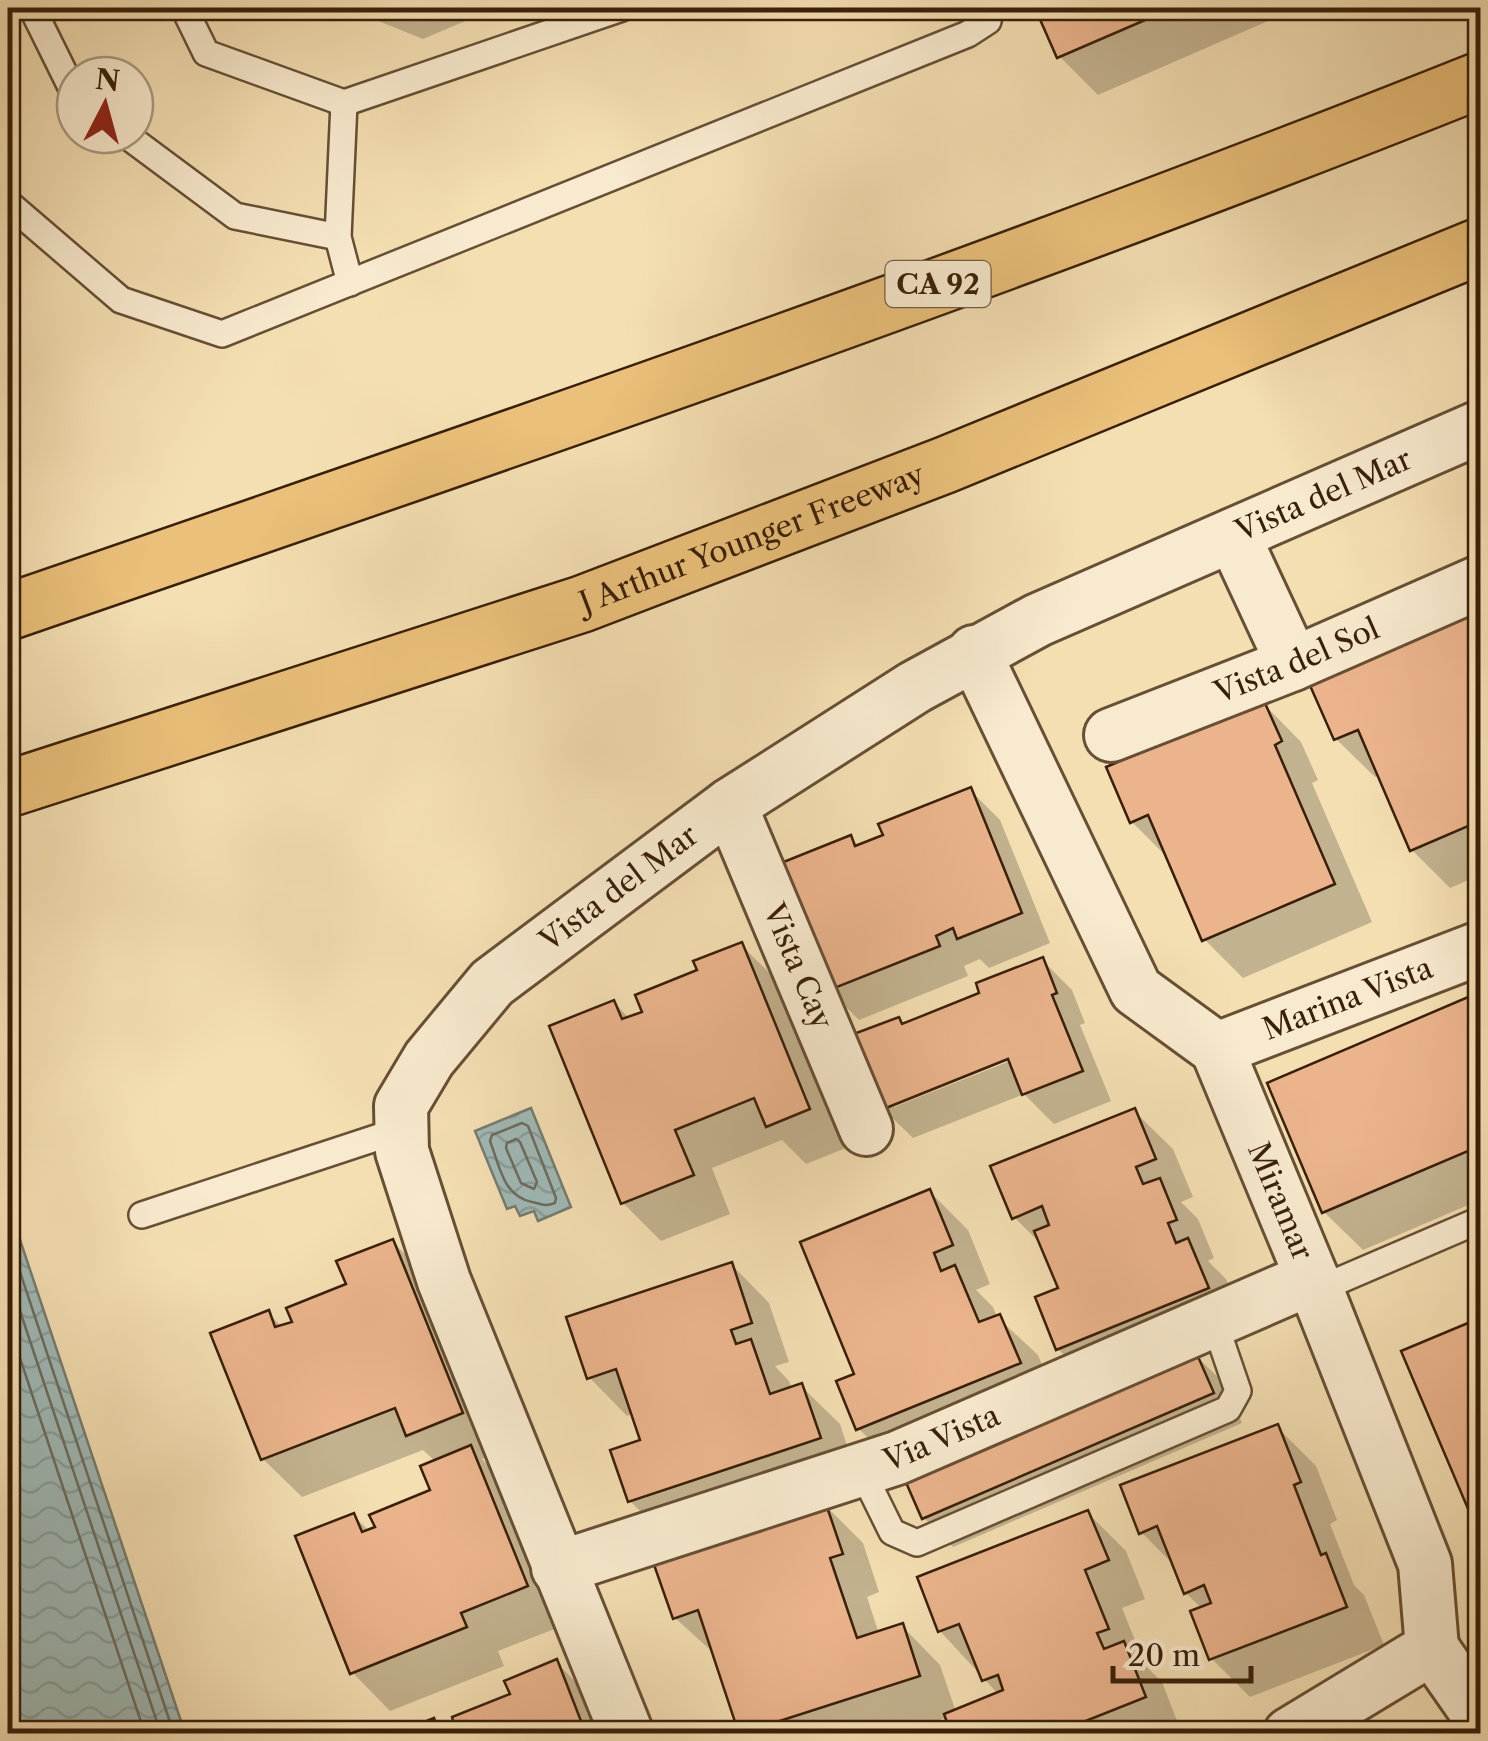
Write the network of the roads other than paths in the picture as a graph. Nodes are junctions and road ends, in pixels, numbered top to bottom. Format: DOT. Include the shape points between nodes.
graph roads {
  1 [pos="32,8"];
  2 [pos="184,8"];
  3 [pos="622,8"];
  4 [pos="991,8"];
  5 [pos="55,55"];
  6 [pos="1480,80"];
  7 [pos="344,103"];
  8 [pos="153,155"];
  9 [pos="8,203"];
  10 [pos="338,237"];
  11 [pos="1480,246"];
  12 [pos="350,283"];
  13 [pos="1480,427"];
  14 [pos="1234,536"];
  15 [pos="1480,582"];
  16 [pos="8,612"];
  17 [pos="974,652"];
  18 [pos="1293,664"];
  19 [pos="1111,735"];
  20 [pos="8,788"];
  21 [pos="730,805"];
  22 [pos="1480,948"];
  23 [pos="1216,1049"];
  24 [pos="866,1129"];
  25 [pos="400,1130"];
  26 [pos="142,1215"];
  27 [pos="1480,1220"];
  28 [pos="1314,1284"];
  29 [pos="1214,1321"];
  30 [pos="861,1469"];
  31 [pos="558,1568"];
  32 [pos="1432,1648"];
  33 [pos="1480,1717"];
  34 [pos="627,1734"];
  35 [pos="1290,1734"];
  1 -- 5 [label="lane"];
  2 -- 7 [label="lane" via="206,53"];
  3 -- 7 [label="lane"];
  4 -- 12 [label="lane" via="988,21 968,34"];
  6 -- 16 [label="highway, CA 92" via="1225,182"];
  7 -- 10 [label="lane"];
  8 -- 10 [label="lane" via="235,216"];
  9 -- 12 [label="lane" via="121,300 222,334"];
  10 -- 12 [label="lane"];
  11 -- 20 [label="highway, J Arthur Younger Freeway" via="945,465 582,604"];
  13 -- 14 [label="street, Vista del Mar"];
  14 -- 17 [label="street, Vista del Mar"];
  14 -- 18 [label="street, Vista del Sol"];
  15 -- 18 [label="street, Vista del Sol"];
  17 -- 21 [label="street, Vista del Mar"];
  17 -- 23 [label="street" via="1136,990"];
  18 -- 19 [label="street, Vista del Sol"];
  21 -- 24 [label="street, Vista Cay"];
  21 -- 25 [label="street, Vista del Mar" via="492,983 429,1059 401,1106"];
  22 -- 23 [label="street, Marina Vista"];
  23 -- 28 [label="street, Miramar"];
  25 -- 26 [label="lane"];
  25 -- 31 [label="street, Vista del Mar" via="444,1281"];
  27 -- 28 [label="lane"];
  28 -- 29 [label="street, Via Vista"];
  28 -- 32 [label="street, Miramar" via="1425,1564"];
  29 -- 30 [label="street, Via Vista"];
  29 -- 30 [label="lane" via="1238,1390 1228,1409 916,1543 892,1532"];
  30 -- 31 [label="street, Via Vista"];
  31 -- 34 [label="street, Vista del Mar"];
  32 -- 33 [label="street"];
  32 -- 35 [label="street"];
}
